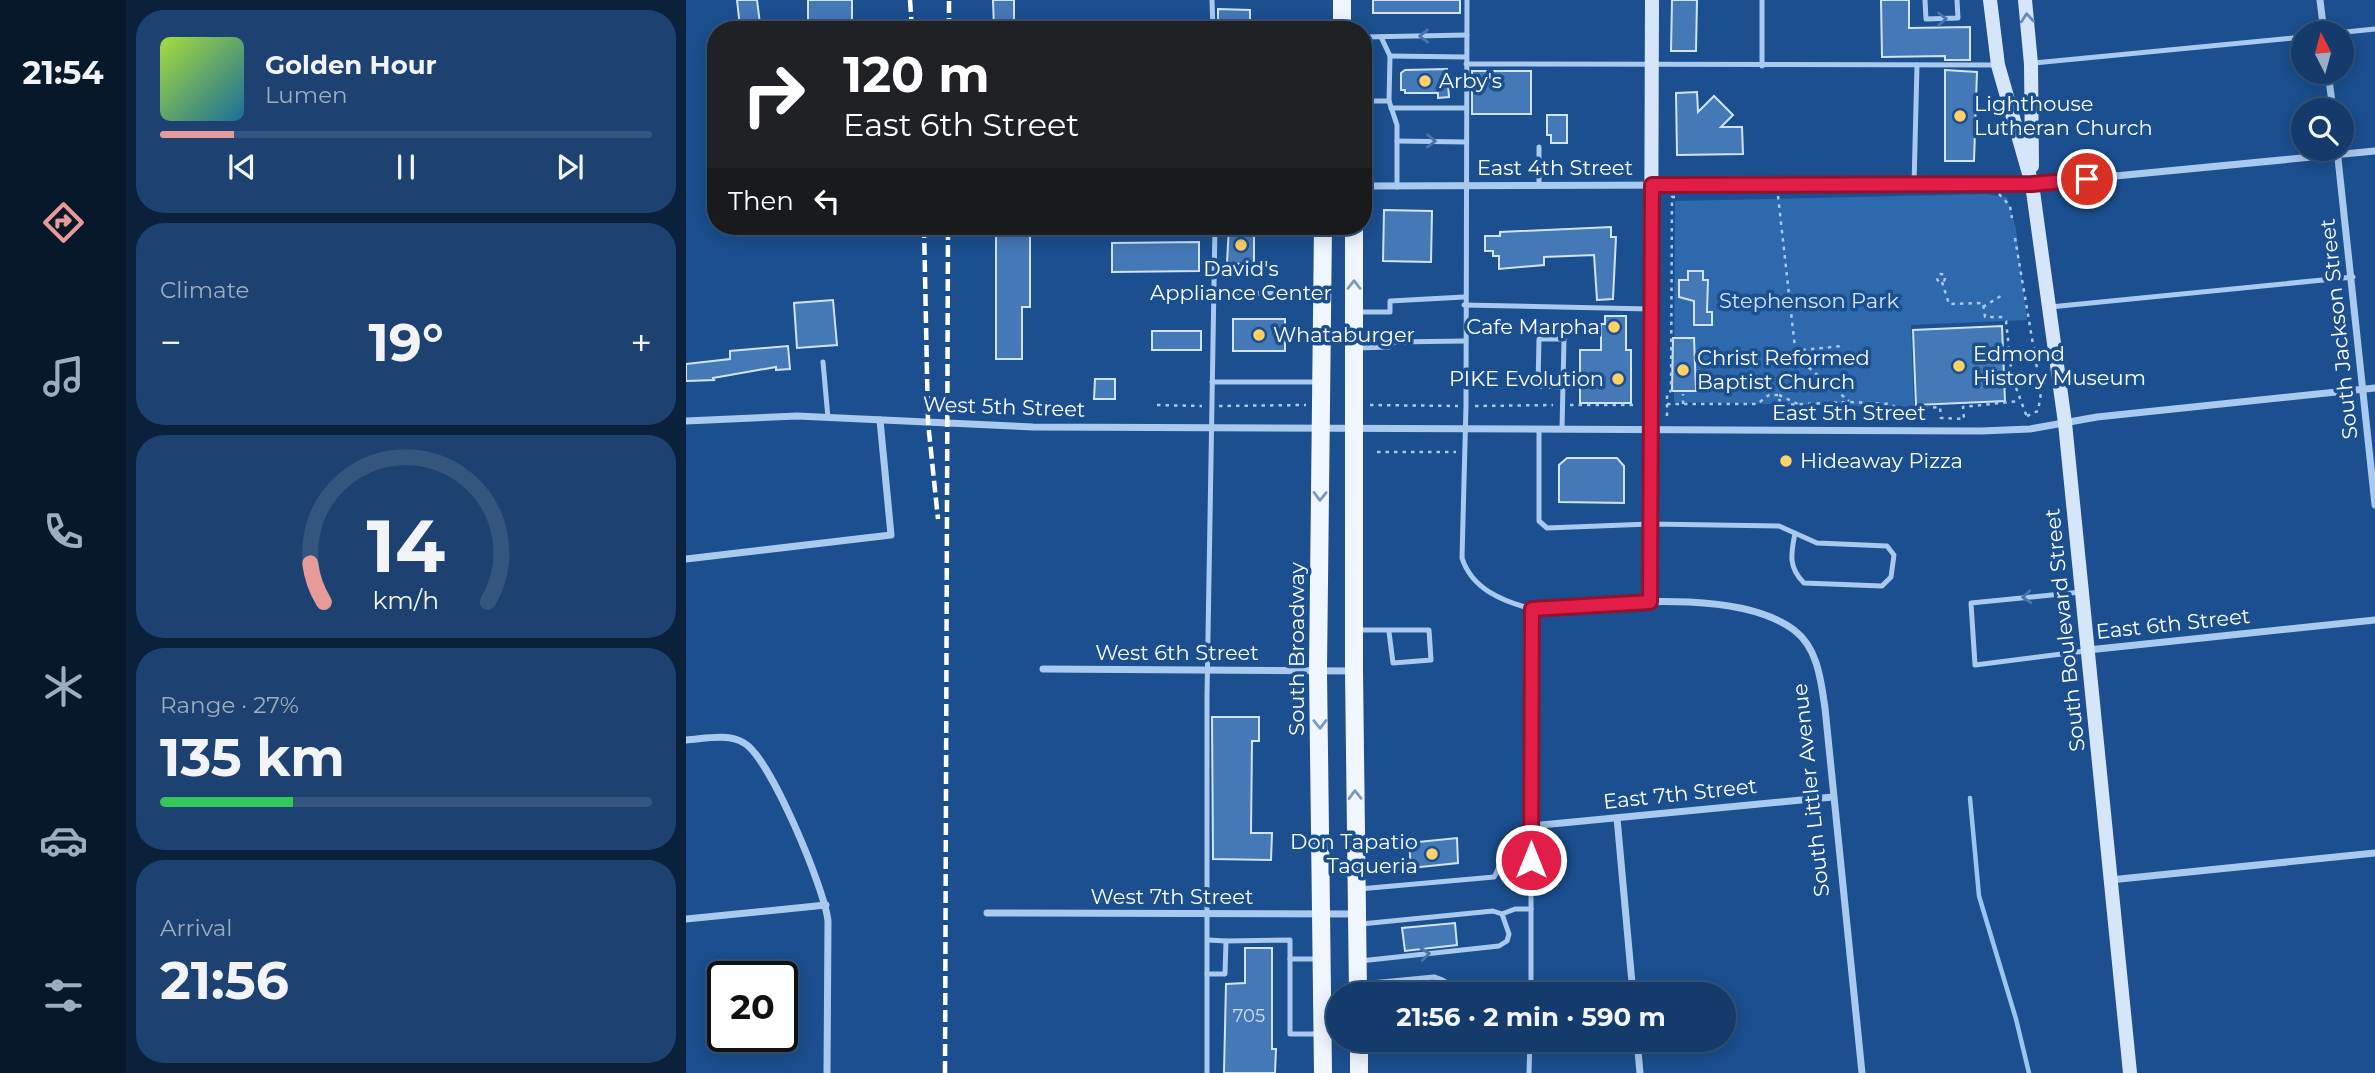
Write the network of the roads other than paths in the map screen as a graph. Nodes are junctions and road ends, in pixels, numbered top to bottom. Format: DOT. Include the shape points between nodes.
graph roads {
  1 [pos="1212,0"];
  2 [pos="1342,0"];
  3 [pos="1467,0"];
  4 [pos="1652,0"];
  5 [pos="1762,0"];
  6 [pos="1925,0"];
  7 [pos="1957,0"];
  8 [pos="1990,0"];
  9 [pos="2025,0"];
  10 [pos="2320,0"];
  11 [pos="1213,21"];
  12 [pos="1342,21"];
  13 [pos="2323,21"];
  14 [pos="2375,29"];
  15 [pos="2354,31"];
  16 [pos="1466,35"];
  17 [pos="1372,37"];
  18 [pos="1381,37"];
  19 [pos="2291,38"];
  20 [pos="1390,56"];
  21 [pos="1466,61"];
  22 [pos="2031,64"];
  23 [pos="1917,65"];
  24 [pos="1998,65"];
  25 [pos="1654,66"];
  26 [pos="1762,66"];
  27 [pos="1372,102"];
  28 [pos="1390,105"];
  29 [pos="1465,108"];
  30 [pos="1397,141"];
  31 [pos="1465,142"];
  32 [pos="1539,147"];
  33 [pos="2375,151"];
  34 [pos="2354,152"];
  35 [pos="2291,157"];
  36 [pos="2339,161"];
  37 [pos="2032,184"];
  38 [pos="1464,185"];
  39 [pos="1539,185"];
  40 [pos="1652,185"];
  41 [pos="1914,185"];
  42 [pos="1372,186"];
  43 [pos="1397,187"];
  44 [pos="1215,235"];
  45 [pos="1324,235"];
  46 [pos="1354,235"];
  47 [pos="2353,277"];
  48 [pos="1213,293"];
  49 [pos="1323,295"];
  50 [pos="1464,296"];
  51 [pos="1464,305"];
  52 [pos="2049,307"];
  53 [pos="1650,309"];
  54 [pos="1354,313"];
  55 [pos="1465,341"];
  56 [pos="1354,348"];
  57 [pos="823,362"];
  58 [pos="1212,382"];
  59 [pos="1322,382"];
  60 [pos="1563,387"];
  61 [pos="2375,388"];
  62 [pos="2362,390"];
  63 [pos="828,418"];
  64 [pos="880,420"];
  65 [pos="686,421"];
  66 [pos="2065,423"];
  67 [pos="1354,427"];
  68 [pos="1211,428"];
  69 [pos="1321,428"];
  70 [pos="1465,429"];
  71 [pos="1562,429"];
  72 [pos="1539,430"];
  73 [pos="1651,430"];
  74 [pos="2375,505"];
  75 [pos="1650,524"];
  76 [pos="1795,533"];
  77 [pos="686,559"];
  78 [pos="2083,592"];
  79 [pos="1650,602"];
  80 [pos="1532,609"];
  81 [pos="2375,620"];
  82 [pos="1354,629"];
  83 [pos="1389,632"];
  84 [pos="2088,650"];
  85 [pos="1042,669"];
  86 [pos="1208,671"];
  87 [pos="1318,671"];
  88 [pos="1354,671"];
  89 [pos="686,740"];
  90 [pos="1833,797"];
  91 [pos="1617,818"];
  92 [pos="1531,825"];
  93 [pos="1531,836"];
  94 [pos="2375,853"];
  95 [pos="2110,880"];
  96 [pos="1356,889"];
  97 [pos="826,905"];
  98 [pos="1531,909"];
  99 [pos="988,913"];
  100 [pos="1502,914"];
  101 [pos="1207,915"];
  102 [pos="1323,915"];
  103 [pos="686,919"];
  104 [pos="1357,920"];
  105 [pos="1208,940"];
  106 [pos="1226,940"];
  107 [pos="1290,959"];
  108 [pos="1323,959"];
  109 [pos="1357,961"];
  110 [pos="1208,974"];
  111 [pos="1358,982"];
  112 [pos="1402,982"];
  113 [pos="1445,982"];
  114 [pos="1531,982"];
  115 [pos="1632,982"];
  116 [pos="1323,1034"];
  117 [pos="1359,1052"];
  118 [pos="1530,1052"];
  119 [pos="1638,1052"];
  120 [pos="827,1073"];
  121 [pos="1207,1073"];
  122 [pos="1323,1073"];
  123 [pos="1359,1073"];
  124 [pos="1529,1073"];
  125 [pos="1640,1073"];
  126 [pos="1862,1073"];
  127 [pos="2130,1073"];
  1 -- 11 [label="lane"];
  2 -- 12 [label="main road"];
  3 -- 16 [label="lane"];
  4 -- 25 [label="main road"];
  5 -- 26 [label="lane"];
  6 -- 7 [label="lane, one-way" via="1926,19 1958,19"];
  8 -- 24 [label="main road, South Boulevard Street"];
  22 -- 9 [label="main road, South Boulevard Street, one-way"];
  10 -- 13 [label="street"];
  14 -- 15 [label="lane"];
  16 -- 18 [label="lane, one-way"];
  16 -- 21 [label="lane"];
  17 -- 18 [label="lane"];
  18 -- 20 [label="lane"];
  19 -- 22 [label="lane"];
  20 -- 21 [label="lane"];
  20 -- 28 [label="lane"];
  21 -- 25 [label="lane"];
  21 -- 29 [label="lane"];
  22 -- 37 [label="main road, South Boulevard Street"];
  23 -- 24 [label="lane"];
  23 -- 26 [label="lane"];
  23 -- 41 [label="lane"];
  24 -- 37 [label="main road, South Boulevard Street"];
  25 -- 26 [label="lane"];
  25 -- 40 [label="main road"];
  27 -- 28 [label="lane"];
  28 -- 29 [label="lane"];
  28 -- 30 [label="lane"];
  29 -- 31 [label="lane"];
  30 -- 31 [label="lane, one-way"];
  30 -- 43 [label="lane"];
  31 -- 38 [label="lane"];
  32 -- 39 [label="lane"];
  33 -- 34 [label="street, East 4th Street"];
  35 -- 37 [label="street, East 4th Street"];
  36 -- 47 [label="street, South Jackson Street"];
  37 -- 41 [label="street, East 4th Street"];
  37 -- 52 [label="main road, South Boulevard Street"];
  38 -- 39 [label="street, East 4th Street"];
  38 -- 43 [label="street, East 4th Street"];
  38 -- 50 [label="lane"];
  39 -- 40 [label="street, East 4th Street"];
  40 -- 41 [label="street, East 4th Street"];
  40 -- 53 [label="main road"];
  42 -- 43 [label="street, East 4th Street"];
  44 -- 48 [label="lane"];
  45 -- 49 [label="main road, South Broadway"];
  54 -- 46 [label="main road, one-way"];
  47 -- 52 [label="lane"];
  47 -- 62 [label="street, South Jackson Street"];
  48 -- 49 [label="lane"];
  48 -- 58 [label="lane"];
  49 -- 59 [label="main road, South Broadway"];
  50 -- 51 [label="lane"];
  50 -- 54 [label="lane" via="1390,300 1390,312"];
  51 -- 53 [label="lane"];
  51 -- 55 [label="lane"];
  52 -- 66 [label="main road, South Boulevard Street"];
  53 -- 73 [label="main road"];
  54 -- 56 [label="main road"];
  55 -- 56 [label="lane"];
  55 -- 70 [label="lane"];
  56 -- 67 [label="main road"];
  57 -- 63 [label="lane"];
  58 -- 59 [label="lane"];
  58 -- 68 [label="lane"];
  59 -- 69 [label="main road, South Broadway"];
  60 -- 60 [label="lane" via="1564,339 1539,339 1538,386"];
  60 -- 71 [label="lane"];
  61 -- 62 [label="street, East 5th Street"];
  62 -- 66 [label="street, East 5th Street"];
  62 -- 74 [label="street, South Jackson Street"];
  63 -- 64 [label="street, West 5th Street"];
  63 -- 65 [label="street, West 5th Street"];
  64 -- 68 [label="street, West 5th Street"];
  64 -- 77 [label="street" via="891,535"];
  66 -- 73 [label="street, East 5th Street" via="1981,431"];
  66 -- 78 [label="main road, South Boulevard Street"];
  67 -- 69 [label="street, East 5th Street"];
  67 -- 70 [label="street, East 5th Street"];
  67 -- 82 [label="main road"];
  68 -- 69 [label="street, West 5th Street"];
  68 -- 86 [label="lane"];
  69 -- 87 [label="main road, South Broadway, one-way"];
  70 -- 72 [label="street, East 5th Street"];
  70 -- 80 [label="lane" via="1462,558 1468,574 1502,601"];
  71 -- 72 [label="street, East 5th Street"];
  71 -- 73 [label="street, East 5th Street"];
  72 -- 75 [label="lane" via="1539,521 1547,527"];
  73 -- 75 [label="main road"];
  75 -- 76 [label="lane" via="1779,526"];
  75 -- 79 [label="main road"];
  76 -- 76 [label="lane" via="1817,543 1887,546 1894,555 1891,577 1882,586 1804,583 1790,561"];
  78 -- 84 [label="main road, South Boulevard Street"];
  78 -- 84 [label="lane, East 6th Street, one-way" via="1971,603 1975,665"];
  79 -- 80 [label="street"];
  79 -- 90 [label="street, South Littler Avenue" via="1721,605 1767,616 1795,631 1813,654 1821,676"];
  80 -- 92 [label="street"];
  81 -- 84 [label="street, East 6th Street"];
  82 -- 83 [label="lane"];
  82 -- 88 [label="main road"];
  83 -- 83 [label="lane" via="1429,630 1431,660 1393,663"];
  84 -- 95 [label="main road, South Boulevard Street"];
  85 -- 86 [label="street, West 6th Street"];
  86 -- 87 [label="street, West 6th Street"];
  86 -- 101 [label="lane"];
  87 -- 88 [label="street, West 6th Street"];
  87 -- 102 [label="main road, South Broadway, one-way"];
  96 -- 88 [label="main road, one-way"];
  89 -- 97 [label="street" via="729,738 752,748 767,769"];
  90 -- 91 [label="street, East 7th Street"];
  90 -- 126 [label="street, South Littler Avenue"];
  91 -- 92 [label="street, East 7th Street"];
  91 -- 115 [label="street"];
  92 -- 93 [label="lane"];
  93 -- 96 [label="lane" via="1510,836 1502,867 1494,877"];
  93 -- 98 [label="lane"];
  94 -- 95 [label="street"];
  95 -- 127 [label="main road, South Boulevard Street"];
  96 -- 104 [label="main road"];
  97 -- 103 [label="street"];
  97 -- 120 [label="street"];
  98 -- 100 [label="lane"];
  98 -- 114 [label="lane"];
  99 -- 101 [label="street, West 7th Street"];
  100 -- 104 [label="lane"];
  109 -- 100 [label="lane, one-way" via="1499,946 1509,934"];
  101 -- 102 [label="street, West 7th Street"];
  101 -- 105 [label="lane"];
  102 -- 104 [label="street, West 7th Street"];
  102 -- 108 [label="main road, South Broadway"];
  104 -- 109 [label="main road"];
  105 -- 106 [label="lane"];
  105 -- 110 [label="lane"];
  106 -- 107 [label="lane" via="1290,940"];
  106 -- 110 [label="lane" via="1226,974"];
  107 -- 108 [label="lane"];
  107 -- 116 [label="lane" via="1290,1034"];
  108 -- 116 [label="main road, South Broadway"];
  109 -- 111 [label="main road"];
  110 -- 121 [label="lane"];
  112 -- 113 [label="lane" via="1434,977"];
  116 -- 122 [label="main road, South Broadway"];
  117 -- 123 [label="main road"];
  118 -- 124 [label="lane"];
  119 -- 125 [label="street"];
}
